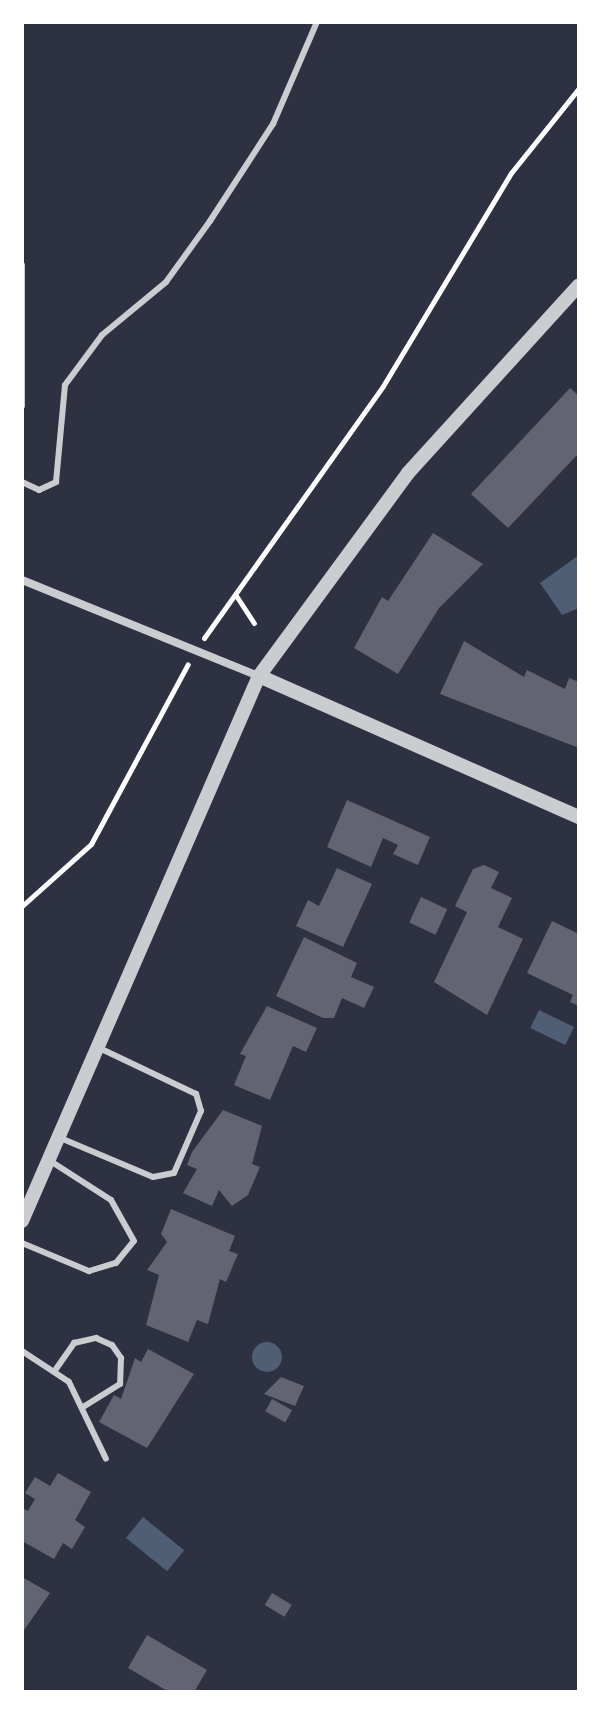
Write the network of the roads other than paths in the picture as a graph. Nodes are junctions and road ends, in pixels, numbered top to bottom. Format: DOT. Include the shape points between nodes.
graph roads {
  1 [pos="317,22"];
  2 [pos="22,265"];
  3 [pos="579,285"];
  4 [pos="22,406"];
  5 [pos="22,482"];
  6 [pos="22,580"];
  7 [pos="259,676"];
  8 [pos="577,810"];
  9 [pos="97,1047"];
  10 [pos="58,1137"];
  11 [pos="49,1160"];
  12 [pos="22,1221"];
  13 [pos="22,1243"];
  14 [pos="22,1351"];
  15 [pos="56,1369"];
  16 [pos="83,1407"];
  17 [pos="106,1459"];
  1 -- 5 [label="lane" via="273,124 210,221 166,282 102,335 65,385 56,482 39,490"];
  2 -- 4 [label="lane" via="28,288"];
  3 -- 7 [label="street" via="408,473"];
  6 -- 7 [label="street"];
  7 -- 8 [label="street"];
  7 -- 9 [label="street"];
  9 -- 10 [label="street"];
  9 -- 10 [label="lane" via="196,1094 201,1111 180,1161 174,1173 153,1177"];
  10 -- 11 [label="street"];
  11 -- 12 [label="street"];
  11 -- 13 [label="lane" via="111,1200 134,1241 116,1263 89,1271"];
  14 -- 15 [label="lane"];
  15 -- 16 [label="lane"];
  15 -- 16 [label="lane" via="74,1343 96,1338 112,1345 121,1358 120,1384"];
  16 -- 17 [label="lane"];
}
